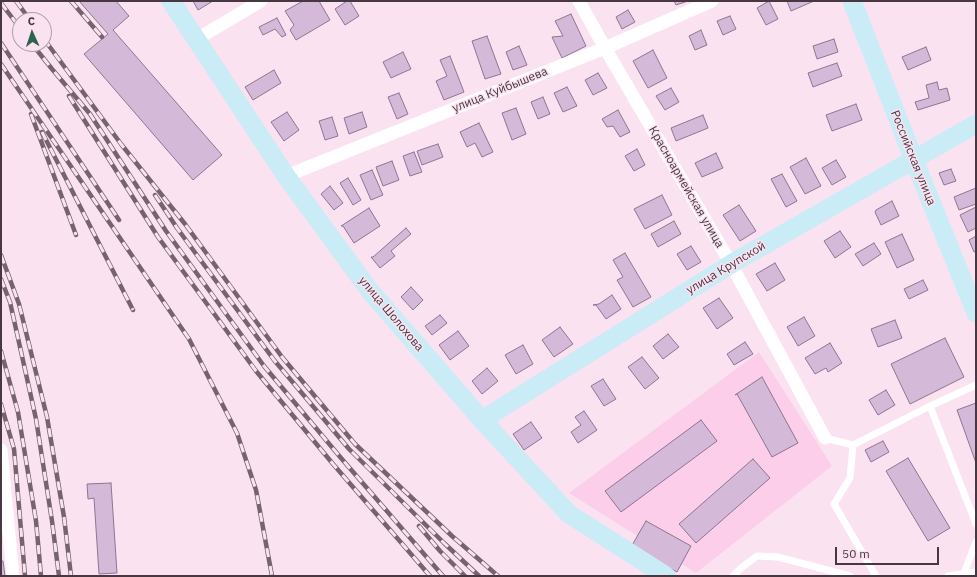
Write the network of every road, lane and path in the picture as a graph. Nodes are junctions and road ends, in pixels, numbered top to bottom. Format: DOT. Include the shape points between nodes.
graph roads {
  1 [pos="171,1"];
  2 [pos="261,1"];
  3 [pos="579,1"];
  4 [pos="712,1"];
  5 [pos="852,1"];
  6 [pos="197,39"];
  7 [pos="605,48"];
  8 [pos="976,124"];
  9 [pos="914,160"];
  10 [pos="286,176"];
  11 [pos="731,264"];
  12 [pos="976,314"];
  13 [pos="976,385"];
  14 [pos="930,406"];
  15 [pos="482,420"];
  16 [pos="825,438"];
  17 [pos="853,445"];
  18 [pos="1,450"];
  19 [pos="976,524"];
  20 [pos="976,542"];
  21 [pos="976,572"];
  22 [pos="964,574"];
  23 [pos="13,576"];
  24 [pos="666,576"];
  25 [pos="733,576"];
  26 [pos="850,576"];
  27 [pos="876,576"];
  28 [pos="948,576"];
  1 -- 6 [label="street, улица Шолохова"];
  2 -- 6 [label="street"];
  3 -- 7 [label="street, Красноармейская улица"];
  4 -- 7 [label="street, улица Куйбышева"];
  5 -- 9 [label="street, Российская улица"];
  6 -- 10 [label="street, улица Шолохова"];
  7 -- 10 [label="street, улица Куйбышева"];
  7 -- 11 [label="street, Красноармейская улица"];
  8 -- 9 [label="street, улица Крупской"];
  9 -- 11 [label="street, улица Крупской"];
  9 -- 12 [label="street, Российская улица"];
  10 -- 15 [label="street, улица Шолохова" via="370,291"];
  11 -- 15 [label="street, улица Крупской"];
  11 -- 16 [label="street, Красноармейская улица"];
  13 -- 14 [label="lane"];
  14 -- 17 [label="lane"];
  14 -- 19 [label="lane"];
  15 -- 24 [label="street, улица Шолохова" via="569,514"];
  16 -- 17 [label="lane"];
  17 -- 27 [label="lane" via="850,478 834,504"];
  18 -- 23 [label="street"];
  20 -- 22 [label="lane"];
  21 -- 22 [label="lane"];
  22 -- 28 [label="lane"];
  25 -- 26 [label="lane" via="757,556 778,557"];
}
